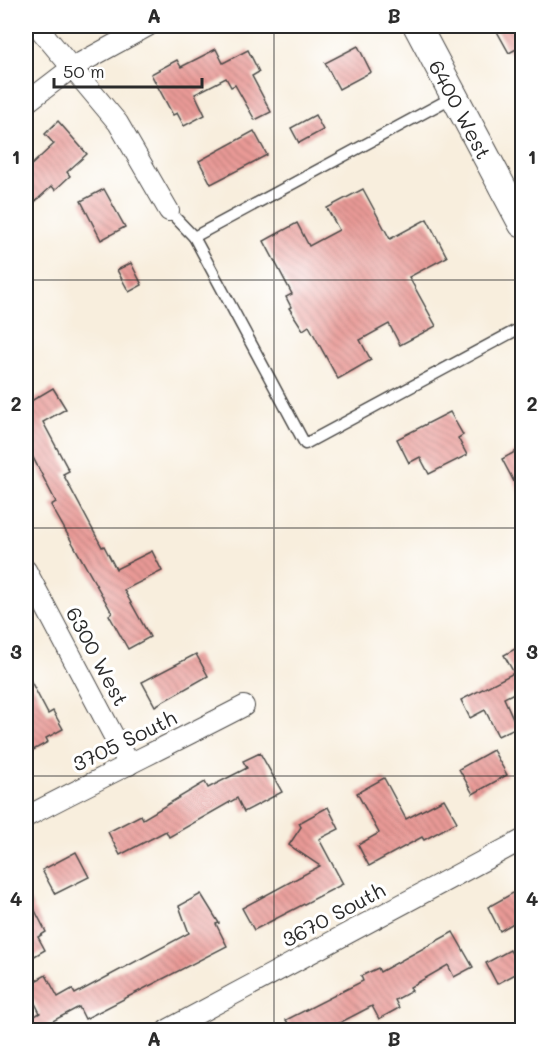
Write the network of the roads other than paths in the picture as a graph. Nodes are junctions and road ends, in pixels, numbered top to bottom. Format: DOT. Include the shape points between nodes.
graph roads {
  1 [pos="37,26"];
  2 [pos="148,26"];
  3 [pos="417,26"];
  4 [pos="73,67"];
  5 [pos="454,96"];
  6 [pos="26,103"];
  7 [pos="169,211"];
  8 [pos="522,224"];
  9 [pos="194,237"];
  10 [pos="522,327"];
  11 [pos="26,570"];
  12 [pos="244,706"];
  13 [pos="129,765"];
  14 [pos="26,817"];
  15 [pos="522,840"];
  16 [pos="167,1030"];
  1 -- 4 [label="street"];
  2 -- 4 [label="street"];
  3 -- 5 [label="street, 6400 West"];
  4 -- 6 [label="street"];
  4 -- 7 [label="street" via="117,123"];
  5 -- 8 [label="street, 6400 West"];
  5 -- 9 [label="lane"];
  7 -- 9 [label="lane"];
  9 -- 10 [label="lane" via="305,444"];
  11 -- 13 [label="street, 6300 West"];
  12 -- 13 [label="street, 3705 South"];
  13 -- 14 [label="street, 3705 South"];
  15 -- 16 [label="street, 3670 South"];
}
